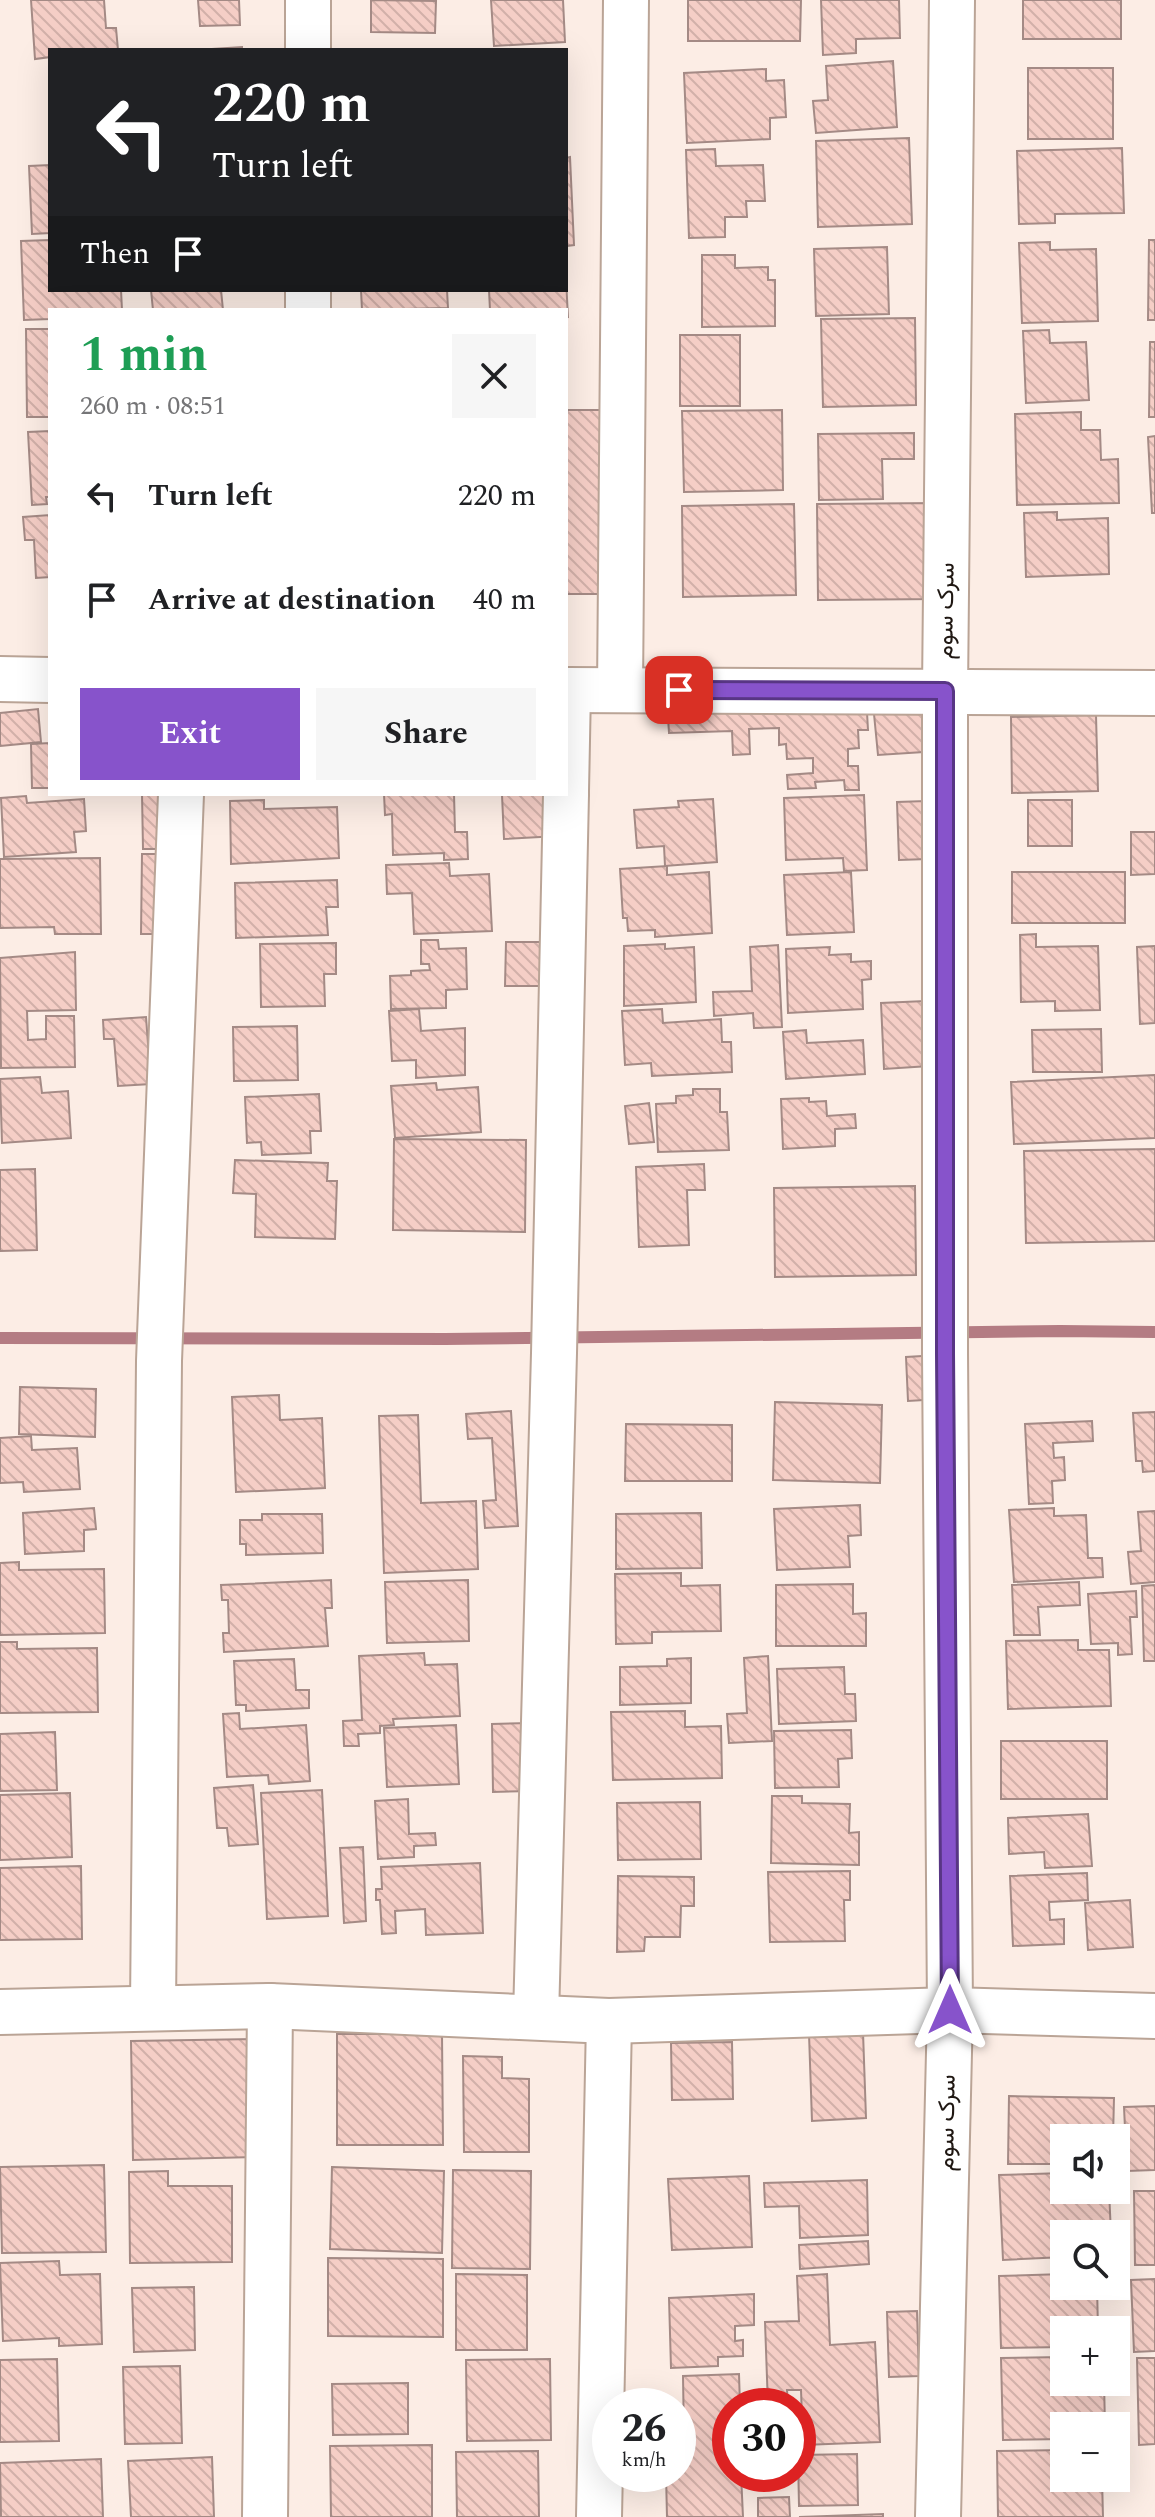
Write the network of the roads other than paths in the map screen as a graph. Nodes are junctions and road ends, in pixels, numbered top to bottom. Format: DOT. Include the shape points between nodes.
graph roads {
  1 [pos="308,0"];
  2 [pos="626,0"];
  3 [pos="952,0"];
  4 [pos="308,48"];
  5 [pos="0,679"];
  6 [pos="48,680"];
  7 [pos="568,690"];
  8 [pos="620,690"];
  9 [pos="945,691"];
  10 [pos="1155,693"];
  11 [pos="181,796"];
  12 [pos="566,796"];
  13 [pos="270,2006"];
  14 [pos="153,2008"];
  15 [pos="950,2010"];
  16 [pos="0,2012"];
  17 [pos="1155,2016"];
  18 [pos="536,2017"];
  19 [pos="609,2021"];
  20 [pos="265,2517"];
  21 [pos="599,2517"];
  22 [pos="938,2517"];
  1 -- 4 [label="street"];
  2 -- 8 [label="street"];
  3 -- 9 [label="street, سرک سوم"];
  5 -- 6 [label="street"];
  7 -- 8 [label="street"];
  8 -- 9 [label="street"];
  9 -- 10 [label="street"];
  9 -- 15 [label="street, سرک سوم"];
  11 -- 14 [label="street" via="159,1361"];
  12 -- 18 [label="street"];
  13 -- 14 [label="street"];
  13 -- 18 [label="street"];
  13 -- 20 [label="street"];
  14 -- 16 [label="street"];
  15 -- 17 [label="street"];
  15 -- 19 [label="street"];
  15 -- 22 [label="street, سرک سوم"];
  18 -- 19 [label="street"];
  19 -- 21 [label="street"];
}
